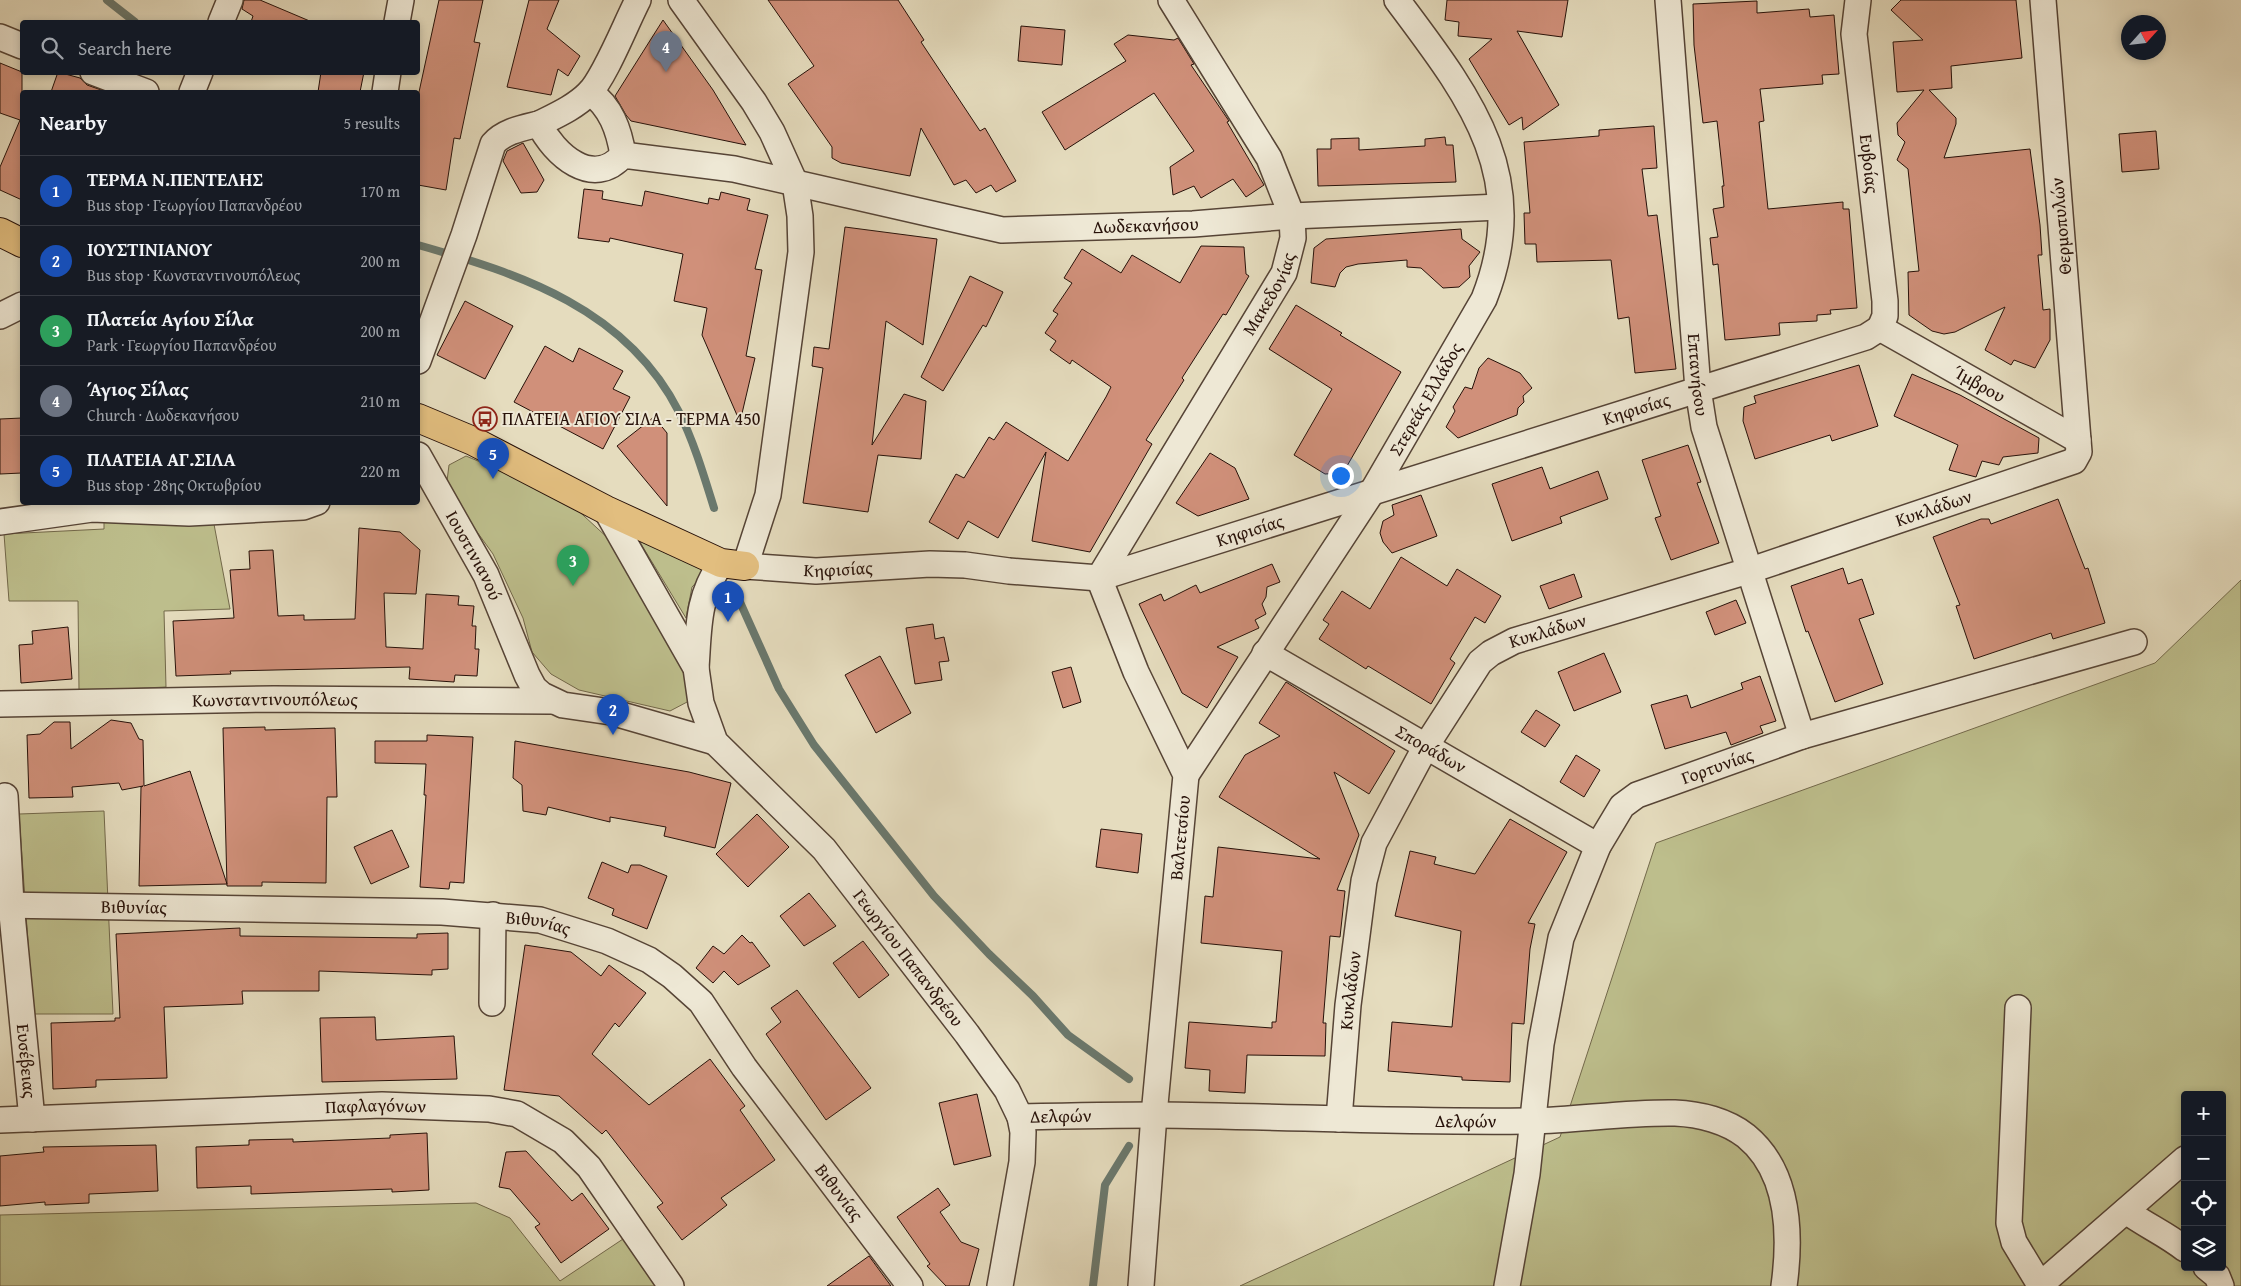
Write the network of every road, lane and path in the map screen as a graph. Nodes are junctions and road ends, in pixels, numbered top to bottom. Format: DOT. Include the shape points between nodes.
graph roads {
  1 [pos="230,0"];
  2 [pos="401,0"];
  3 [pos="638,0"];
  4 [pos="681,0"];
  5 [pos="1171,0"];
  6 [pos="1397,0"];
  7 [pos="1668,0"];
  8 [pos="1858,0"];
  9 [pos="2043,0"];
  10 [pos="222,20"];
  11 [pos="397,20"];
  12 [pos="0,37"];
  13 [pos="20,45"];
  14 [pos="101,75"];
  15 [pos="199,75"];
  16 [pos="388,75"];
  17 [pos="141,90"];
  18 [pos="193,90"];
  19 [pos="385,90"];
  20 [pos="590,92"];
  21 [pos="540,124"];
  22 [pos="623,155"];
  23 [pos="795,183"];
  24 [pos="1500,207"];
  25 [pos="1292,216"];
  26 [pos="0,232"];
  27 [pos="20,242"];
  28 [pos="20,306"];
  29 [pos="0,316"];
  30 [pos="1880,328"];
  31 [pos="420,356"];
  32 [pos="1698,389"];
  33 [pos="420,419"];
  34 [pos="2079,446"];
  35 [pos="420,459"];
  36 [pos="1372,492"];
  37 [pos="309,505"];
  38 [pos="92,506"];
  39 [pos="606,510"];
  40 [pos="0,522"];
  41 [pos="733,565"];
  42 [pos="1748,571"];
  43 [pos="1099,578"];
  44 [pos="2134,642"];
  45 [pos="1265,654"];
  46 [pos="520,660"];
  47 [pos="696,668"];
  48 [pos="551,701"];
  49 [pos="0,704"];
  50 [pos="1802,736"];
  51 [pos="715,742"];
  52 [pos="1426,746"];
  53 [pos="1186,775"];
  54 [pos="5,796"];
  55 [pos="1598,846"];
  56 [pos="6,904"];
  57 [pos="493,915"];
  58 [pos="492,1003"];
  59 [pos="2018,1008"];
  60 [pos="1154,1115"];
  61 [pos="1020,1117"];
  62 [pos="32,1119"];
  63 [pos="0,1120"];
  64 [pos="1339,1120"];
  65 [pos="1532,1121"];
  66 [pos="2181,1163"];
  67 [pos="2126,1211"];
  68 [pos="2181,1246"];
  69 [pos="2211,1271"];
  70 [pos="671,1286"];
  71 [pos="910,1286"];
  72 [pos="1000,1286"];
  73 [pos="1141,1286"];
  74 [pos="1506,1286"];
  75 [pos="1784,1286"];
  76 [pos="2040,1286"];
  77 [pos="2221,1286"];
  1 -- 10 [label="street"];
  2 -- 11 [label="street"];
  3 -- 20 [label="street"];
  4 -- 23 [label="street, Γεωργίου Παπανδρέου" via="754,102 772,132"];
  5 -- 25 [label="street, Μακεδονίας" via="1269,158"];
  6 -- 24 [label="street, Στερεάς Ελλάδος" via="1450,72 1478,121 1497,170"];
  7 -- 32 [label="street, Επτανήσου"];
  8 -- 30 [label="street, Ευβοίας" via="1854,34 1885,300 1885,316"];
  9 -- 34 [label="street, Θερμοπυλών"];
  12 -- 13 [label="street"];
  14 -- 17 [label="street"];
  15 -- 18 [label="street"];
  16 -- 19 [label="street"];
  20 -- 21 [label="street" via="565,111"];
  20 -- 22 [label="street" via="608,108 621,139"];
  21 -- 22 [label="street" via="553,148 580,167 598,169 617,162"];
  21 -- 31 [label="street" via="509,133 493,144"];
  22 -- 23 [label="street, Δωδεκανήσου" via="734,170"];
  23 -- 25 [label="street, Δωδεκανήσου" via="1002,230 1183,224"];
  23 -- 41 [label="street, Γεωργίου Παπανδρέου" via="801,252 768,495"];
  24 -- 25 [label="street, Δωδεκανήσου"];
  24 -- 36 [label="street, Στερεάς Ελλάδος" via="1499,250 1484,299"];
  25 -- 43 [label="street, Μακεδονίας" via="1293,238 1284,273"];
  26 -- 27 [label="main road"];
  28 -- 29 [label="street"];
  30 -- 32 [label="street, Κηφισίας" via="1866,337"];
  30 -- 34 [label="street, Ίμβρου"];
  32 -- 36 [label="street, Κηφισίας"];
  32 -- 42 [label="street, Επτανήσου" via="1704,427"];
  33 -- 39 [label="main road, Κηφισίας" via="473,441"];
  34 -- 42 [label="street, Κυκλάδων" via="2074,461"];
  35 -- 46 [label="street, Ιουστινιανού" via="486,575"];
  36 -- 43 [label="street, Κηφισίας"];
  36 -- 45 [label="street, Στερεάς Ελλάδος"];
  37 -- 38 [label="street" via="189,514"];
  38 -- 40 [label="street"];
  39 -- 41 [label="main road, Κηφισίας"];
  39 -- 47 [label="street, Γεωργίου Παπανδρέου"];
  41 -- 43 [label="street, Κηφισίας" via="816,571 965,564"];
  41 -- 47 [label="street, Γεωργίου Παπανδρέου" via="708,582 699,612"];
  42 -- 50 [label="street, Επτανήσου"];
  42 -- 52 [label="street, Κυκλάδων" via="1514,640 1480,662"];
  43 -- 53 [label="street, Βαλτετσίου" via="1136,672"];
  44 -- 50 [label="street, Γορτυνίας"];
  45 -- 52 [label="street, Σποράδων"];
  45 -- 53 [label="street, Στερεάς Ελλάδος"];
  46 -- 48 [label="street, Κωνσταντινουπόλεως" via="534,688"];
  47 -- 51 [label="street, Γεωργίου Παπανδρέου" via="701,703"];
  48 -- 49 [label="street, Κωνσταντινουπόλεως" via="274,698"];
  48 -- 51 [label="street, Κωνσταντινουπόλεως" via="563,706 611,712"];
  50 -- 55 [label="street, Γορτυνίας" via="1637,795 1622,806"];
  51 -- 61 [label="street, Γεωργίου Παπανδρέου" via="824,849 967,1034 1006,1090"];
  52 -- 55 [label="street, Σποράδων"];
  52 -- 64 [label="street, Κυκλάδων" via="1374,843 1364,881 1348,1005"];
  53 -- 60 [label="street, Βαλτετσίου"];
  54 -- 56 [label="street, Ευσέβειας"];
  55 -- 65 [label="street, Γορτυνίας" via="1561,938 1544,1025"];
  56 -- 57 [label="street, Βιθυνίας"];
  56 -- 62 [label="street, Ευσέβειας"];
  57 -- 58 [label="street"];
  57 -- 71 [label="street, Βιθυνίας" via="540,920 607,941 649,960 672,976 701,1002 749,1074"];
  59 -- 76 [label="street" via="2009,1223 2014,1242"];
  60 -- 61 [label="street, Δελφών"];
  60 -- 64 [label="street, Δελφών"];
  60 -- 73 [label="street, Βαλτετσίου"];
  61 -- 72 [label="street, Γεωργίου Παπανδρέου" via="1022,1162"];
  62 -- 63 [label="street, Παφλαγόνων"];
  62 -- 70 [label="street, Παφλαγόνων" via="382,1105 489,1109 518,1114 562,1141 588,1167"];
  64 -- 65 [label="street, Δελφών"];
  65 -- 74 [label="street, Γορτυνίας" via="1527,1174"];
  65 -- 75 [label="street, Δελφών" via="1676,1113 1715,1119 1746,1136 1766,1158 1781,1189 1787,1225"];
  66 -- 67 [label="street"];
  67 -- 68 [label="street"];
  67 -- 76 [label="street"];
  69 -- 77 [label="street"];
}
